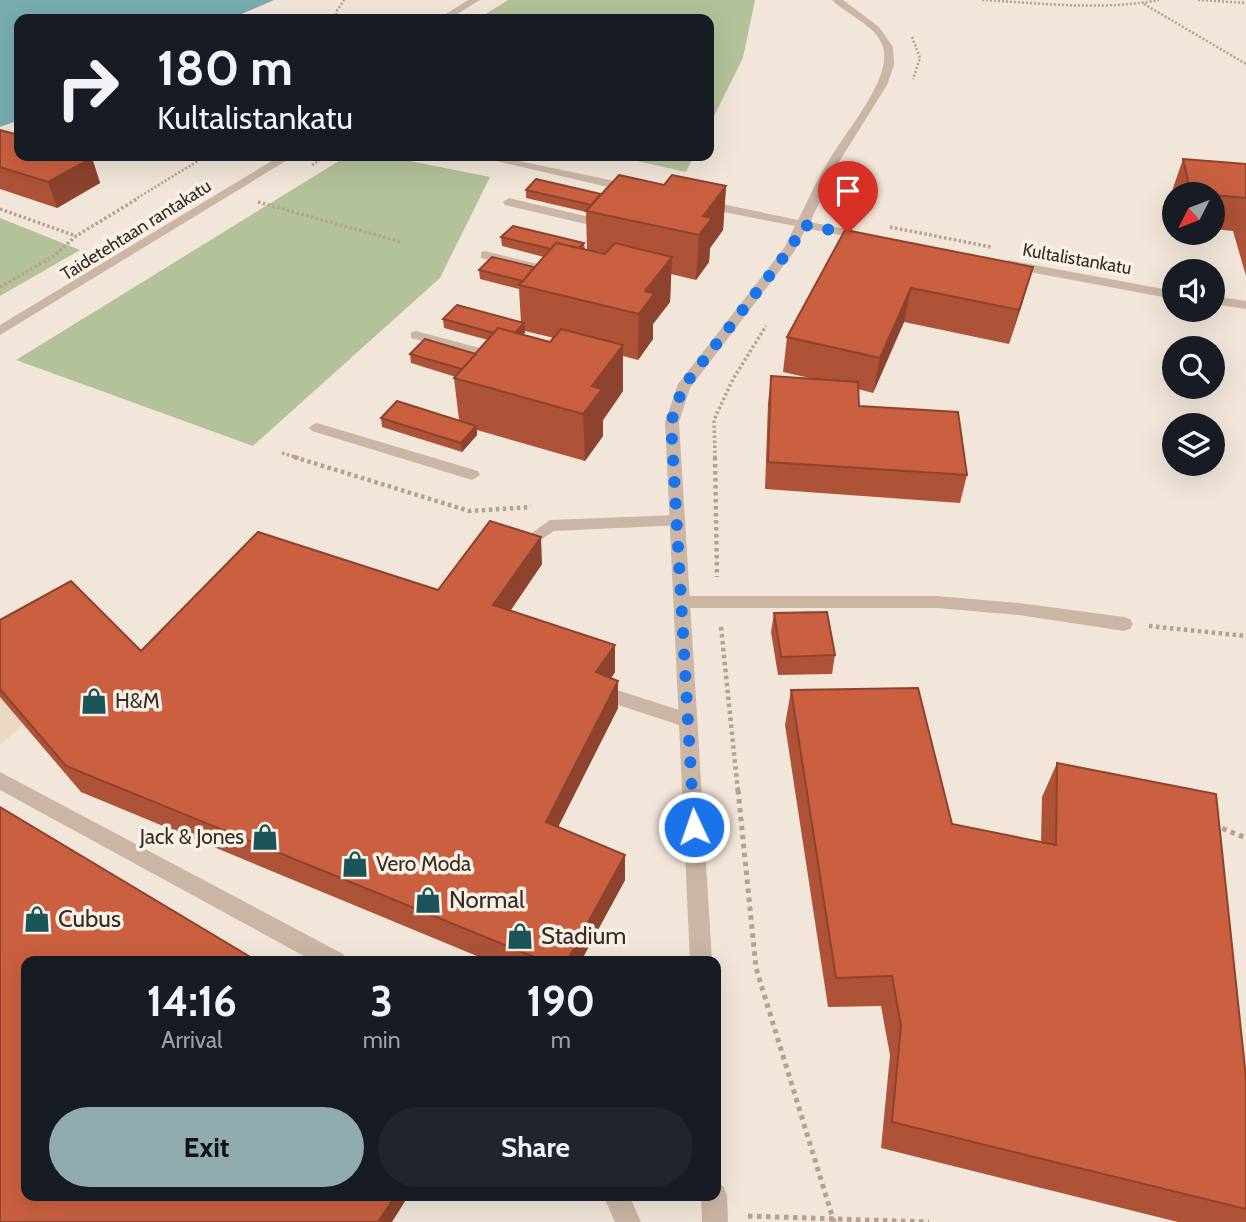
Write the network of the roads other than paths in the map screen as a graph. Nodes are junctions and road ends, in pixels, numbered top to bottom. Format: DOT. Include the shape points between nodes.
graph roads {
  1 [pos="475,0"];
  2 [pos="837,0"];
  3 [pos="451,14"];
  4 [pos="280,161"];
  5 [pos="503,161"];
  6 [pos="651,193"];
  7 [pos="509,202"];
  8 [pos="692,202"];
  9 [pos="598,223"];
  10 [pos="804,225"];
  11 [pos="875,239"];
  12 [pos="485,255"];
  13 [pos="997,262"];
  14 [pos="576,277"];
  15 [pos="1162,293"];
  16 [pos="1225,302"];
  17 [pos="1246,305"];
  18 [pos="0,331"];
  19 [pos="416,335"];
  20 [pos="514,362"];
  21 [pos="317,428"];
  22 [pos="472,475"];
  23 [pos="677,521"];
  24 [pos="510,554"];
  25 [pos="682,602"];
  26 [pos="1124,624"];
  27 [pos="583,686"];
  28 [pos="688,720"];
  29 [pos="0,780"];
  30 [pos="326,956"];
  31 [pos="701,956"];
  32 [pos="619,1201"];
  33 [pos="628,1222"];
  1 -- 3 [label="street"];
  2 -- 10 [label="street" via="876,29 888,47 889,65"];
  4 -- 18 [label="street, Taidetehtaan rantakatu"];
  5 -- 6 [label="street"];
  7 -- 9 [label="street"];
  8 -- 10 [label="street"];
  10 -- 11 [label="street"];
  10 -- 23 [label="street" via="683,387 671,422"];
  12 -- 14 [label="street"];
  13 -- 15 [label="street, Kultalistankatu"];
  16 -- 17 [label="street"];
  19 -- 20 [label="street"];
  21 -- 22 [label="street"];
  23 -- 24 [label="street" via="550,526"];
  23 -- 25 [label="street"];
  25 -- 26 [label="street" via="937,603"];
  25 -- 28 [label="street"];
  27 -- 28 [label="street"];
  28 -- 31 [label="street"];
  29 -- 30 [label="street"];
  32 -- 33 [label="street"];
}
